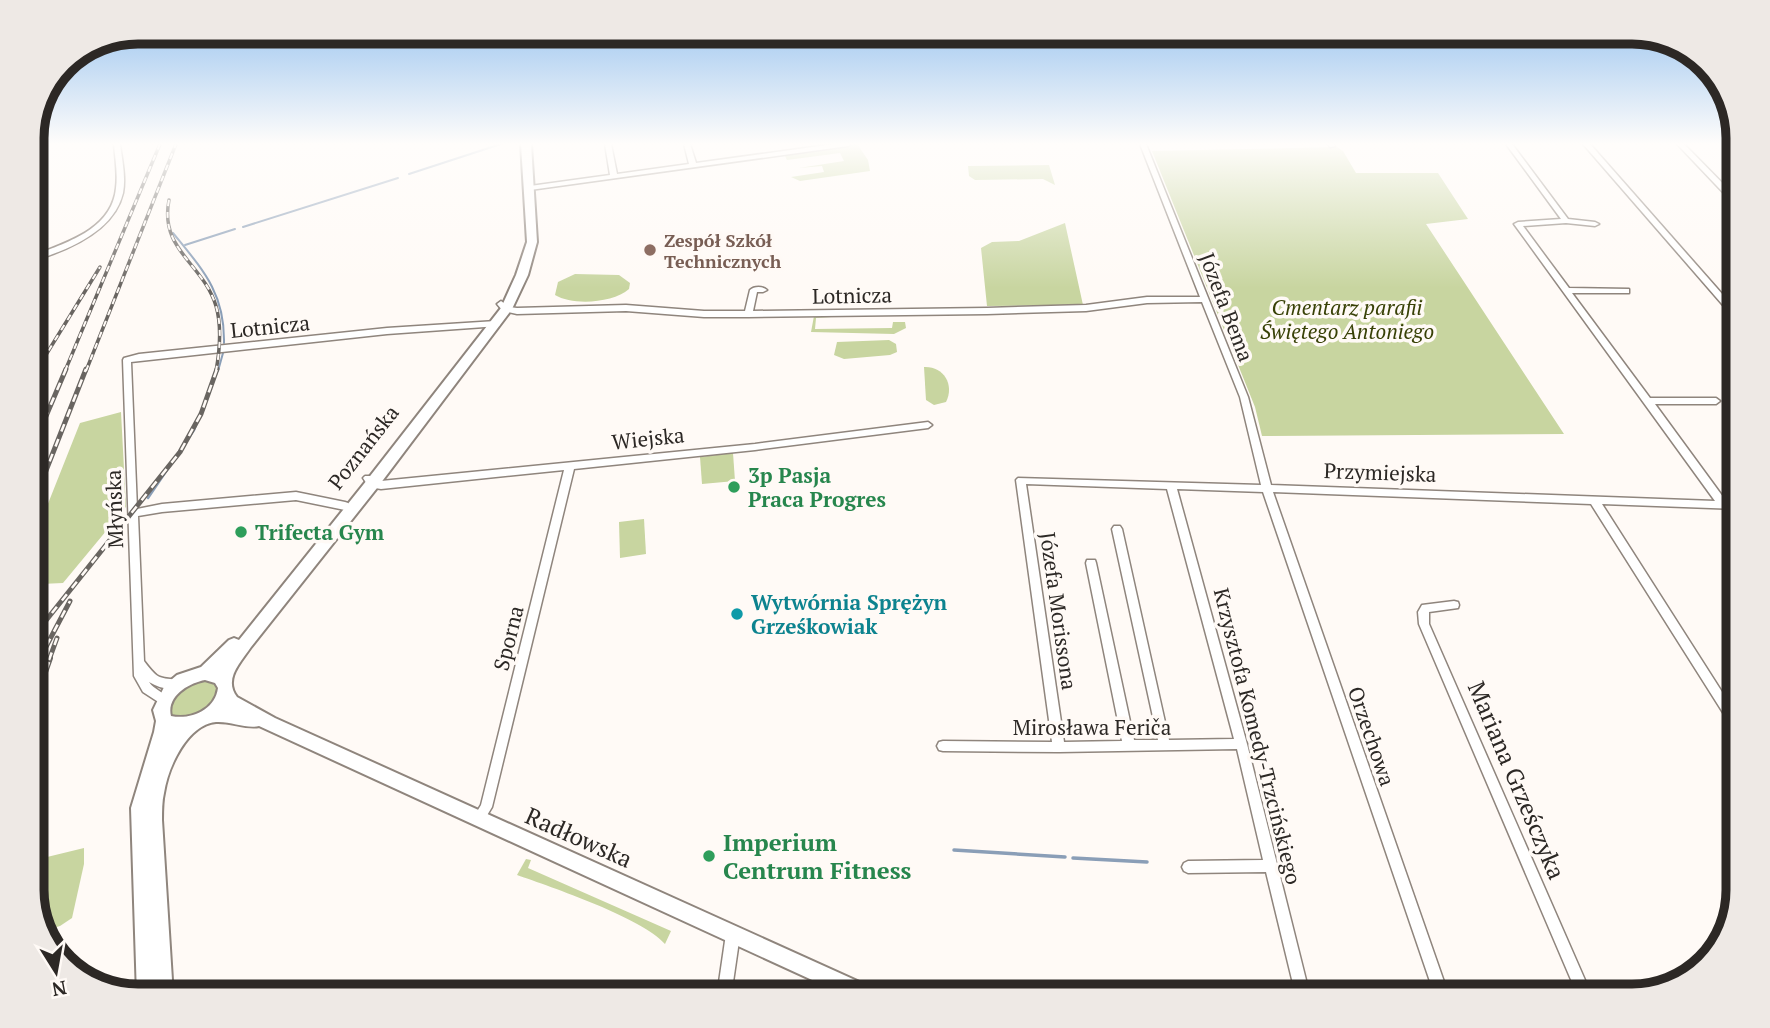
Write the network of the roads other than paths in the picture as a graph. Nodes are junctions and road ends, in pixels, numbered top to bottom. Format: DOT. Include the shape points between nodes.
graph roads {
  1 [pos="119,192"];
  2 [pos="530,192"];
  3 [pos="1162,192"];
  4 [pos="1545,192"];
  5 [pos="1628,192"];
  6 [pos="1566,220"];
  7 [pos="1595,223"];
  8 [pos="44,254"];
  9 [pos="763,290"];
  10 [pos="1566,290"];
  11 [pos="1626,291"];
  12 [pos="1205,299"];
  13 [pos="1726,302"];
  14 [pos="503,306"];
  15 [pos="748,314"];
  16 [pos="492,324"];
  17 [pos="132,359"];
  18 [pos="1648,401"];
  19 [pos="1716,401"];
  20 [pos="928,425"];
  21 [pos="570,465"];
  22 [pos="1021,480"];
  23 [pos="370,481"];
  24 [pos="1171,486"];
  25 [pos="1266,488"];
  26 [pos="1594,500"];
  27 [pos="1723,504"];
  28 [pos="1726,504"];
  29 [pos="351,506"];
  30 [pos="134,513"];
  31 [pos="1117,529"];
  32 [pos="1091,563"];
  33 [pos="1454,605"];
  34 [pos="139,662"];
  35 [pos="205,673"];
  36 [pos="177,684"];
  37 [pos="224,687"];
  38 [pos="163,700"];
  39 [pos="1726,707"];
  40 [pos="209,716"];
  41 [pos="164,721"];
  42 [pos="269,723"];
  43 [pos="190,725"];
  44 [pos="1241,744"];
  45 [pos="943,746"];
  46 [pos="1129,746"];
  47 [pos="1165,746"];
  48 [pos="1059,747"];
  49 [pos="479,818"];
  50 [pos="1269,866"];
  51 [pos="1188,867"];
  52 [pos="733,934"];
  53 [pos="147,984"];
  54 [pos="162,984"];
  55 [pos="726,984"];
  56 [pos="842,984"];
  57 [pos="1300,984"];
  58 [pos="1438,984"];
  59 [pos="1580,984"];
  1 -- 8 [label="street" via="107,219 96,230"];
  2 -- 14 [label="main road, Poznańska" via="530,233"];
  3 -- 12 [label="street, Józefa Bema"];
  4 -- 6 [label="street"];
  5 -- 13 [label="street"];
  6 -- 7 [label="street"];
  6 -- 10 [label="street" via="1518,224"];
  9 -- 15 [label="street" via="754,290"];
  10 -- 11 [label="street"];
  10 -- 18 [label="street"];
  12 -- 15 [label="street, Lotnicza" via="1043,310"];
  12 -- 25 [label="street, Józefa Bema" via="1247,407"];
  14 -- 15 [label="street, Lotnicza"];
  14 -- 16 [label="main road, Poznańska"];
  16 -- 17 [label="street, Lotnicza"];
  16 -- 23 [label="main road, Poznańska"];
  17 -- 30 [label="street, Młyńska" via="127,360"];
  18 -- 19 [label="street"];
  18 -- 27 [label="street"];
  20 -- 21 [label="street, Wiejska"];
  21 -- 23 [label="street, Wiejska"];
  21 -- 49 [label="street, Sporna" via="486,807"];
  22 -- 24 [label="street, Przymiejska"];
  22 -- 48 [label="street, Józefa Morissona"];
  23 -- 29 [label="main road, Poznańska"];
  24 -- 25 [label="street, Przymiejska"];
  24 -- 44 [label="street, Krzysztofa Komedy-Trzcińskiego"];
  25 -- 26 [label="street, Przymiejska"];
  25 -- 58 [label="street, Orzechowa"];
  26 -- 27 [label="street, Przymiejska"];
  26 -- 39 [label="street"];
  27 -- 28 [label="street, Przymiejska"];
  29 -- 30 [label="street" via="296,496"];
  29 -- 35 [label="main road, Poznańska"];
  29 -- 37 [label="main road, Poznańska" via="230,664"];
  30 -- 34 [label="street, Młyńska"];
  31 -- 47 [label="street"];
  32 -- 46 [label="street"];
  33 -- 59 [label="street, Mariana Grześczyka" via="1426,608 1424,624"];
  34 -- 36 [label="street" via="155,682"];
  34 -- 38 [label="street, Młyńska" via="143,685"];
  35 -- 36 [label="main road"];
  35 -- 37 [label="main road" via="214,674"];
  36 -- 38 [label="main road"];
  37 -- 40 [label="main road" via="219,706"];
  37 -- 42 [label="main road" via="231,702"];
  38 -- 41 [label="main road"];
  40 -- 42 [label="main road" via="231,715"];
  40 -- 43 [label="main road"];
  41 -- 43 [label="main road"];
  41 -- 53 [label="main road" via="162,742 140,808"];
  42 -- 49 [label="main road, Radłowska"];
  43 -- 54 [label="main road" via="168,753 155,791"];
  44 -- 47 [label="street, Mirosława Feriča"];
  44 -- 50 [label="street, Krzysztofa Komedy-Trzcińskiego"];
  45 -- 48 [label="street, Mirosława Feriča"];
  46 -- 47 [label="street, Mirosława Feriča"];
  46 -- 48 [label="street, Mirosława Feriča"];
  49 -- 52 [label="main road, Radłowska"];
  50 -- 51 [label="street"];
  50 -- 57 [label="street, Krzysztofa Komedy-Trzcińskiego"];
  52 -- 55 [label="street"];
  52 -- 56 [label="main road, Radłowska"];
}
